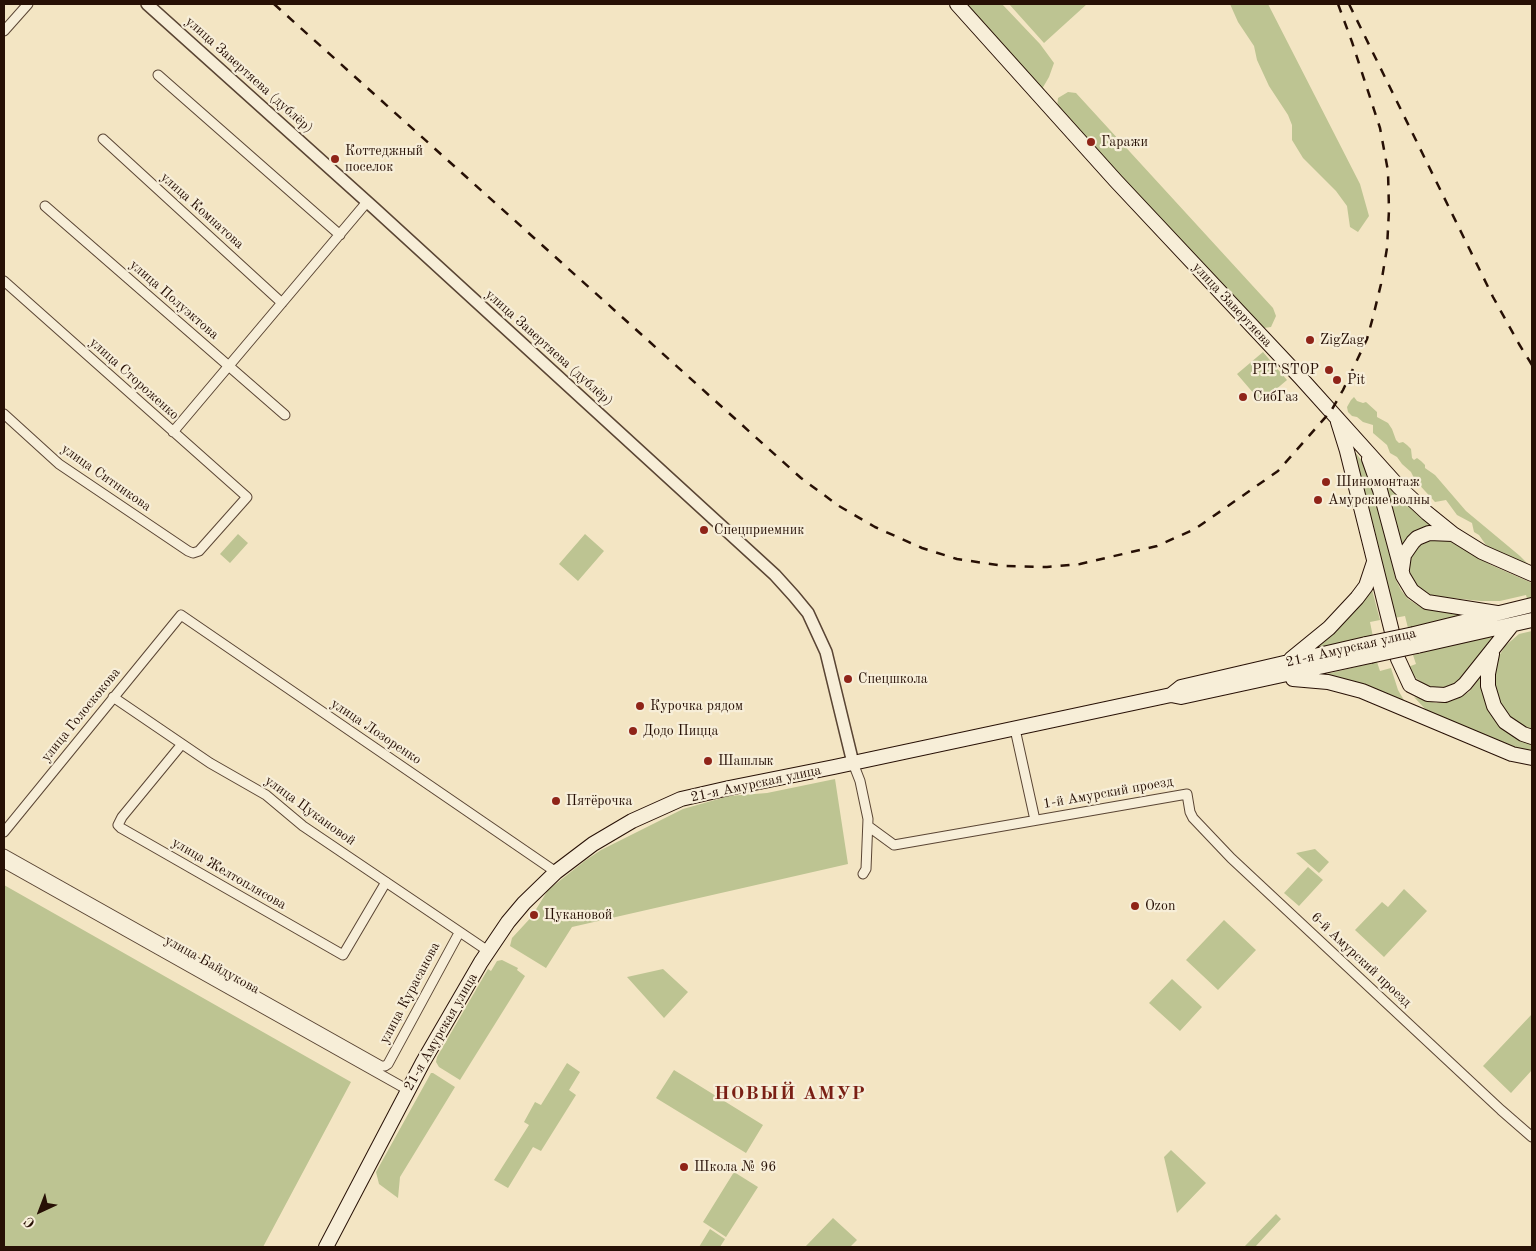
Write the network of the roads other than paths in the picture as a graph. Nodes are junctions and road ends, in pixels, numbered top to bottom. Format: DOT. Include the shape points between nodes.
graph roads {
  1 [pos="28,4"];
  2 [pos="148,4"];
  3 [pos="957,4"];
  4 [pos="4,31"];
  5 [pos="158,75"];
  6 [pos="103,139"];
  7 [pos="367,202"];
  8 [pos="45,206"];
  9 [pos="340,234"];
  10 [pos="4,280"];
  11 [pos="282,303"];
  12 [pos="229,366"];
  13 [pos="4,414"];
  14 [pos="285,414"];
  15 [pos="1337,419"];
  16 [pos="173,432"];
  17 [pos="1361,444"];
  18 [pos="1347,451"];
  19 [pos="246,497"];
  20 [pos="1453,534"];
  21 [pos="1375,561"];
  22 [pos="1402,569"];
  23 [pos="1532,574"];
  24 [pos="1532,605"];
  25 [pos="1497,613"];
  26 [pos="181,615"];
  27 [pos="1532,620"];
  28 [pos="1512,625"];
  29 [pos="1392,632"];
  30 [pos="1416,640"];
  31 [pos="1493,648"];
  32 [pos="1284,669"];
  33 [pos="113,697"];
  34 [pos="1430,719"];
  35 [pos="1015,729"];
  36 [pos="1532,737"];
  37 [pos="182,744"];
  38 [pos="1532,758"];
  39 [pos="853,763"];
  40 [pos="1186,794"];
  41 [pos="1034,820"];
  42 [pos="868,826"];
  43 [pos="4,832"];
  44 [pos="4,854"];
  45 [pos="4,863"];
  46 [pos="556,872"];
  47 [pos="863,874"];
  48 [pos="386,882"];
  49 [pos="459,933"];
  50 [pos="488,951"];
  51 [pos="386,1066"];
  52 [pos="408,1090"];
  53 [pos="1532,1137"];
  54 [pos="326,1247"];
  1 -- 4 [label="street"];
  2 -- 7 [label="street, улица Завертяева (дублёр)"];
  3 -- 15 [label="main road, улица Завертяева"];
  5 -- 9 [label="street"];
  6 -- 11 [label="street, улица Комнатова"];
  7 -- 9 [label="street"];
  7 -- 39 [label="street, улица Завертяева (дублёр)" via="794,596 808,613 826,652"];
  8 -- 12 [label="street, улица Полуэктова"];
  9 -- 11 [label="street"];
  10 -- 16 [label="street, улица Стороженко"];
  11 -- 12 [label="street"];
  12 -- 14 [label="street, улица Полуэктова"];
  12 -- 16 [label="street"];
  13 -- 19 [label="street, улица Ситникова" via="59,464 193,553 199,552"];
  15 -- 17 [label="main road, улица Завертяева"];
  15 -- 18 [label="main road"];
  16 -- 19 [label="street, улица Стороженко"];
  17 -- 18 [label="main road" via="1353,444"];
  17 -- 20 [label="main road, улица Завертяева" via="1413,500"];
  17 -- 22 [label="main road" via="1375,473"];
  18 -- 21 [label="main road"];
  20 -- 22 [label="main road" via="1429,533 1412,542 1404,554"];
  20 -- 23 [label="main road, улица Завертяева" via="1482,552"];
  21 -- 29 [label="main road"];
  21 -- 32 [label="main road" via="1366,586 1352,604"];
  22 -- 25 [label="main road" via="1412,591 1427,602"];
  24 -- 25 [label="main road, 21-я Амурская улица"];
  25 -- 30 [label="main road, 21-я Амурская улица"];
  26 -- 33 [label="street, улица Голоскокова"];
  26 -- 46 [label="street, улица Лозоренко"];
  27 -- 28 [label="main road, 21-я Амурская улица"];
  28 -- 30 [label="main road, 21-я Амурская улица"];
  28 -- 31 [label="main road"];
  30 -- 32 [label="main road, 21-я Амурская улица, bridge"];
  31 -- 34 [label="main road" via="1466,684 1445,695 1415,689 1407,681 1400,664 1407,694"];
  31 -- 36 [label="main road" via="1488,680 1494,706 1505,722"];
  32 -- 34 [label="main road" via="1290,679 1322,681 1352,688"];
  32 -- 35 [label="main road, 21-я Амурская улица" via="1181,687 1171,695"];
  33 -- 37 [label="street, улица Цукановой"];
  33 -- 43 [label="street, улица Голоскокова"];
  34 -- 38 [label="main road" via="1512,754"];
  35 -- 39 [label="main road, 21-я Амурская улица"];
  35 -- 41 [label="street, 1-й Амурский проезд"];
  37 -- 48 [label="street, улица Цукановой" via="266,795 303,826"];
  37 -- 48 [label="street, улица Желтоплясова" via="122,817 118,825 121,828 343,955"];
  39 -- 42 [label="street" via="860,781"];
  39 -- 46 [label="main road, 21-я Амурская улица" via="681,800 632,821 593,844"];
  40 -- 41 [label="street, 1-й Амурский проезд"];
  40 -- 53 [label="street, 6-й Амурский проезд" via="1193,818 1232,858"];
  41 -- 42 [label="street, 1-й Амурский проезд" via="894,845"];
  42 -- 47 [label="street"];
  44 -- 51 [label="street, улица Байдукова"];
  45 -- 52 [label="street, улица Байдукова"];
  46 -- 50 [label="main road, 21-я Амурская улица" via="524,902"];
  48 -- 49 [label="street, улица Цукановой"];
  49 -- 50 [label="street, улица Цукановой"];
  49 -- 51 [label="street, улица Курасанова"];
  50 -- 52 [label="main road, 21-я Амурская улица"];
  52 -- 54 [label="main road, 21-я Амурская улица"];
}
